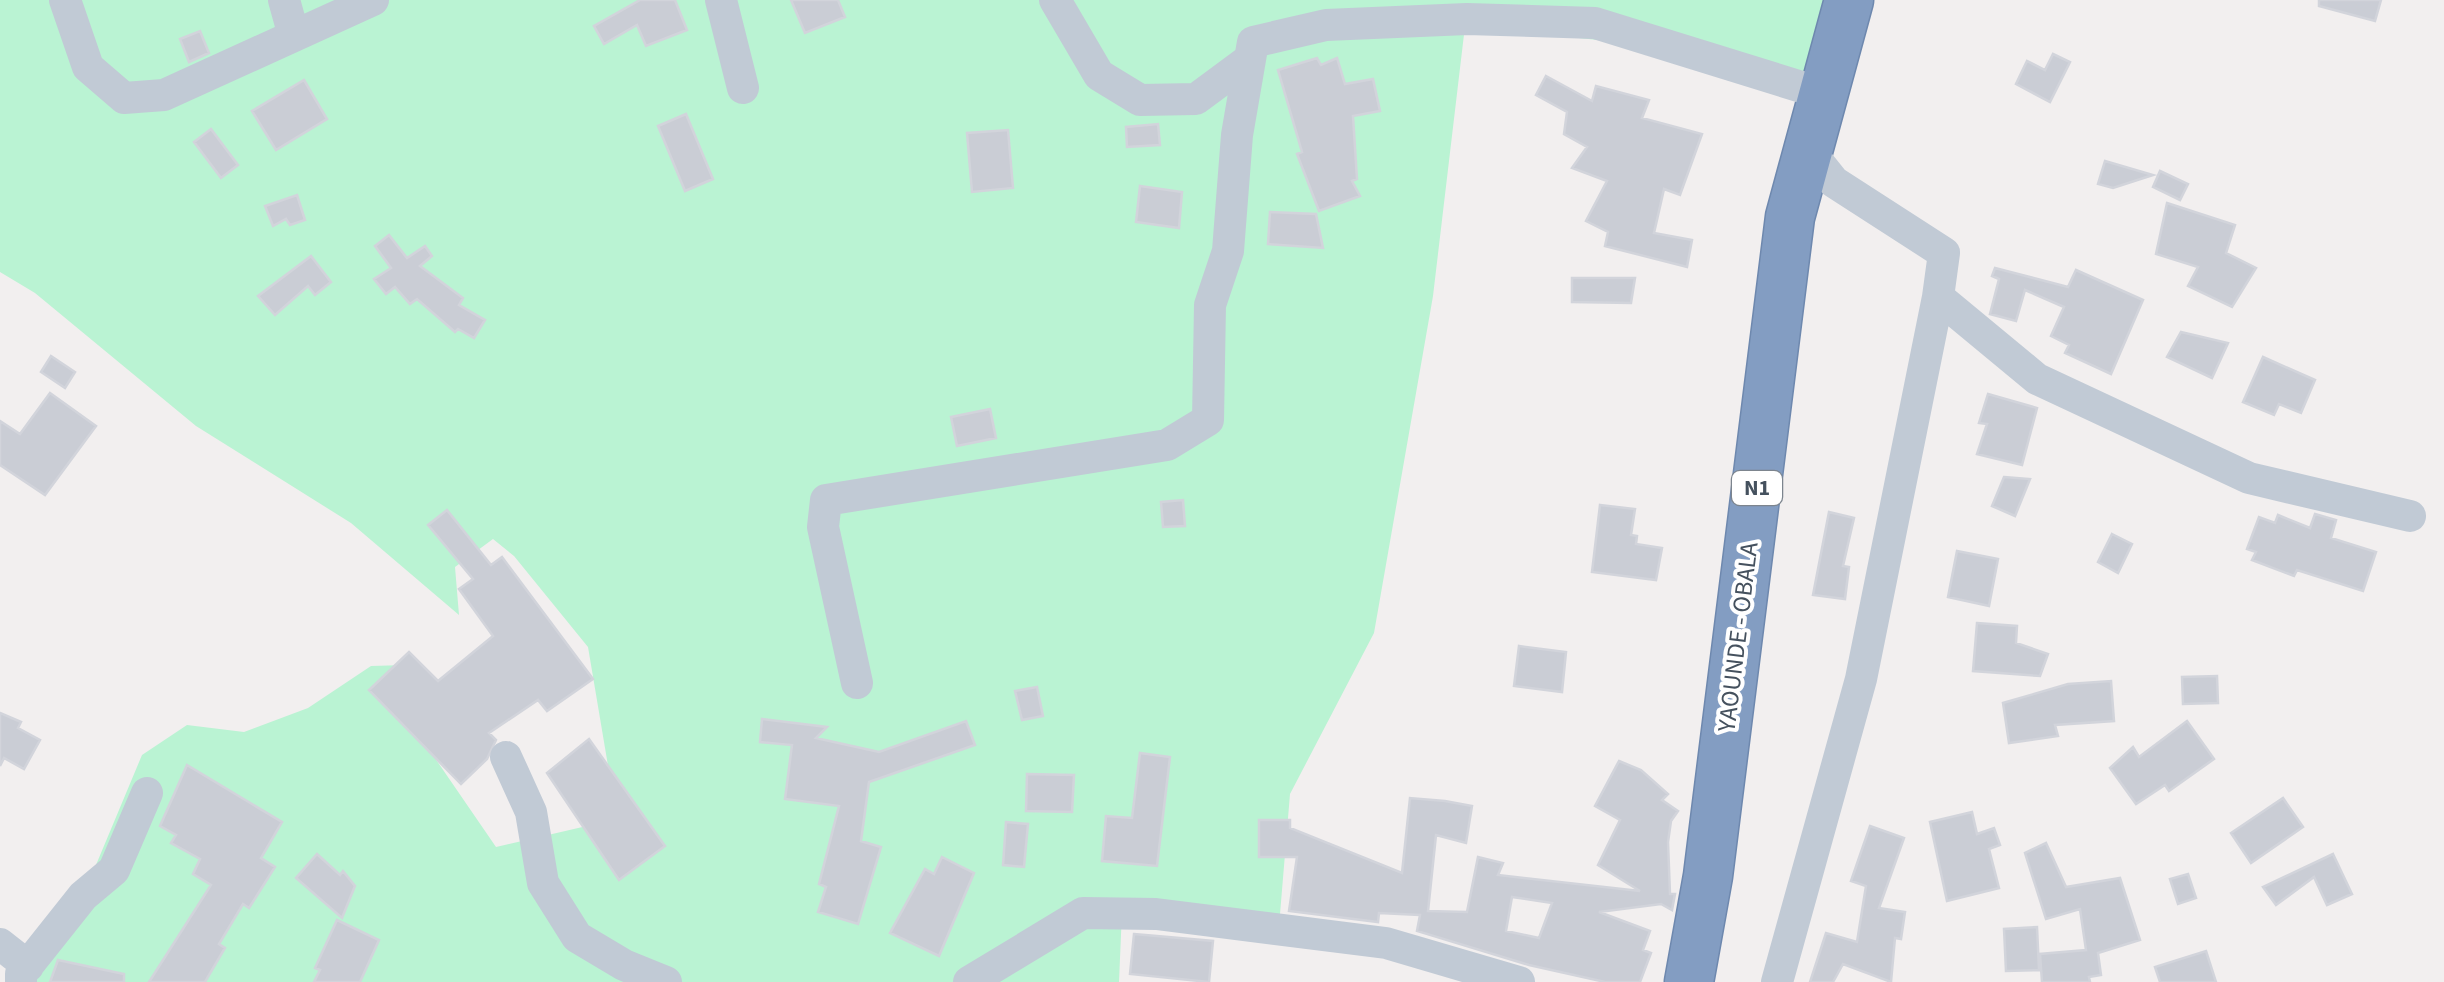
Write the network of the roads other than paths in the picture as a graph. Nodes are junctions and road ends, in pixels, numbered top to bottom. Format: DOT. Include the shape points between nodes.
graph roads {
  1 [pos="65,0"];
  2 [pos="284,0"];
  3 [pos="372,0"];
  4 [pos="721,0"];
  5 [pos="1056,0"];
  6 [pos="1849,0"];
  7 [pos="1468,10"];
  8 [pos="294,36"];
  9 [pos="1250,59"];
  10 [pos="744,88"];
  11 [pos="1821,93"];
  12 [pos="1806,146"];
  13 [pos="1938,297"];
  14 [pos="2410,516"];
  15 [pos="857,682"];
  16 [pos="506,757"];
  17 [pos="147,793"];
  18 [pos="0,944"];
  19 [pos="24,974"];
  20 [pos="666,982"];
  21 [pos="969,982"];
  22 [pos="1519,982"];
  23 [pos="1689,982"];
  24 [pos="1777,982"];
  1 -- 8 [label="street" via="88,67 124,98 164,95"];
  2 -- 8 [label="street"];
  3 -- 8 [label="street"];
  4 -- 10 [label="street"];
  5 -- 9 [label="street" via="1099,75 1140,100 1196,99"];
  6 -- 11 [label="highway, YAOUNDE - OBALA / N1"];
  7 -- 9 [label="street" via="1326,25 1252,42"];
  7 -- 11 [label="street" via="1595,23"];
  9 -- 15 [label="street" via="1228,251 1210,304 1208,420 1167,445 826,500 823,527"];
  11 -- 12 [label="highway, YAOUNDE - OBALA / N1"];
  12 -- 13 [label="street" via="1834,182 1944,253"];
  12 -- 23 [label="highway, YAOUNDE - OBALA / N1" via="1790,216"];
  13 -- 14 [label="street" via="2036,379 2249,478"];
  13 -- 24 [label="street" via="1860,679"];
  16 -- 20 [label="street" via="531,812 543,884 577,937"];
  17 -- 19 [label="street" via="114,870 83,896"];
  18 -- 19 [label="street"];
  21 -- 22 [label="street" via="1083,913 1101,913 1386,943"];
}
